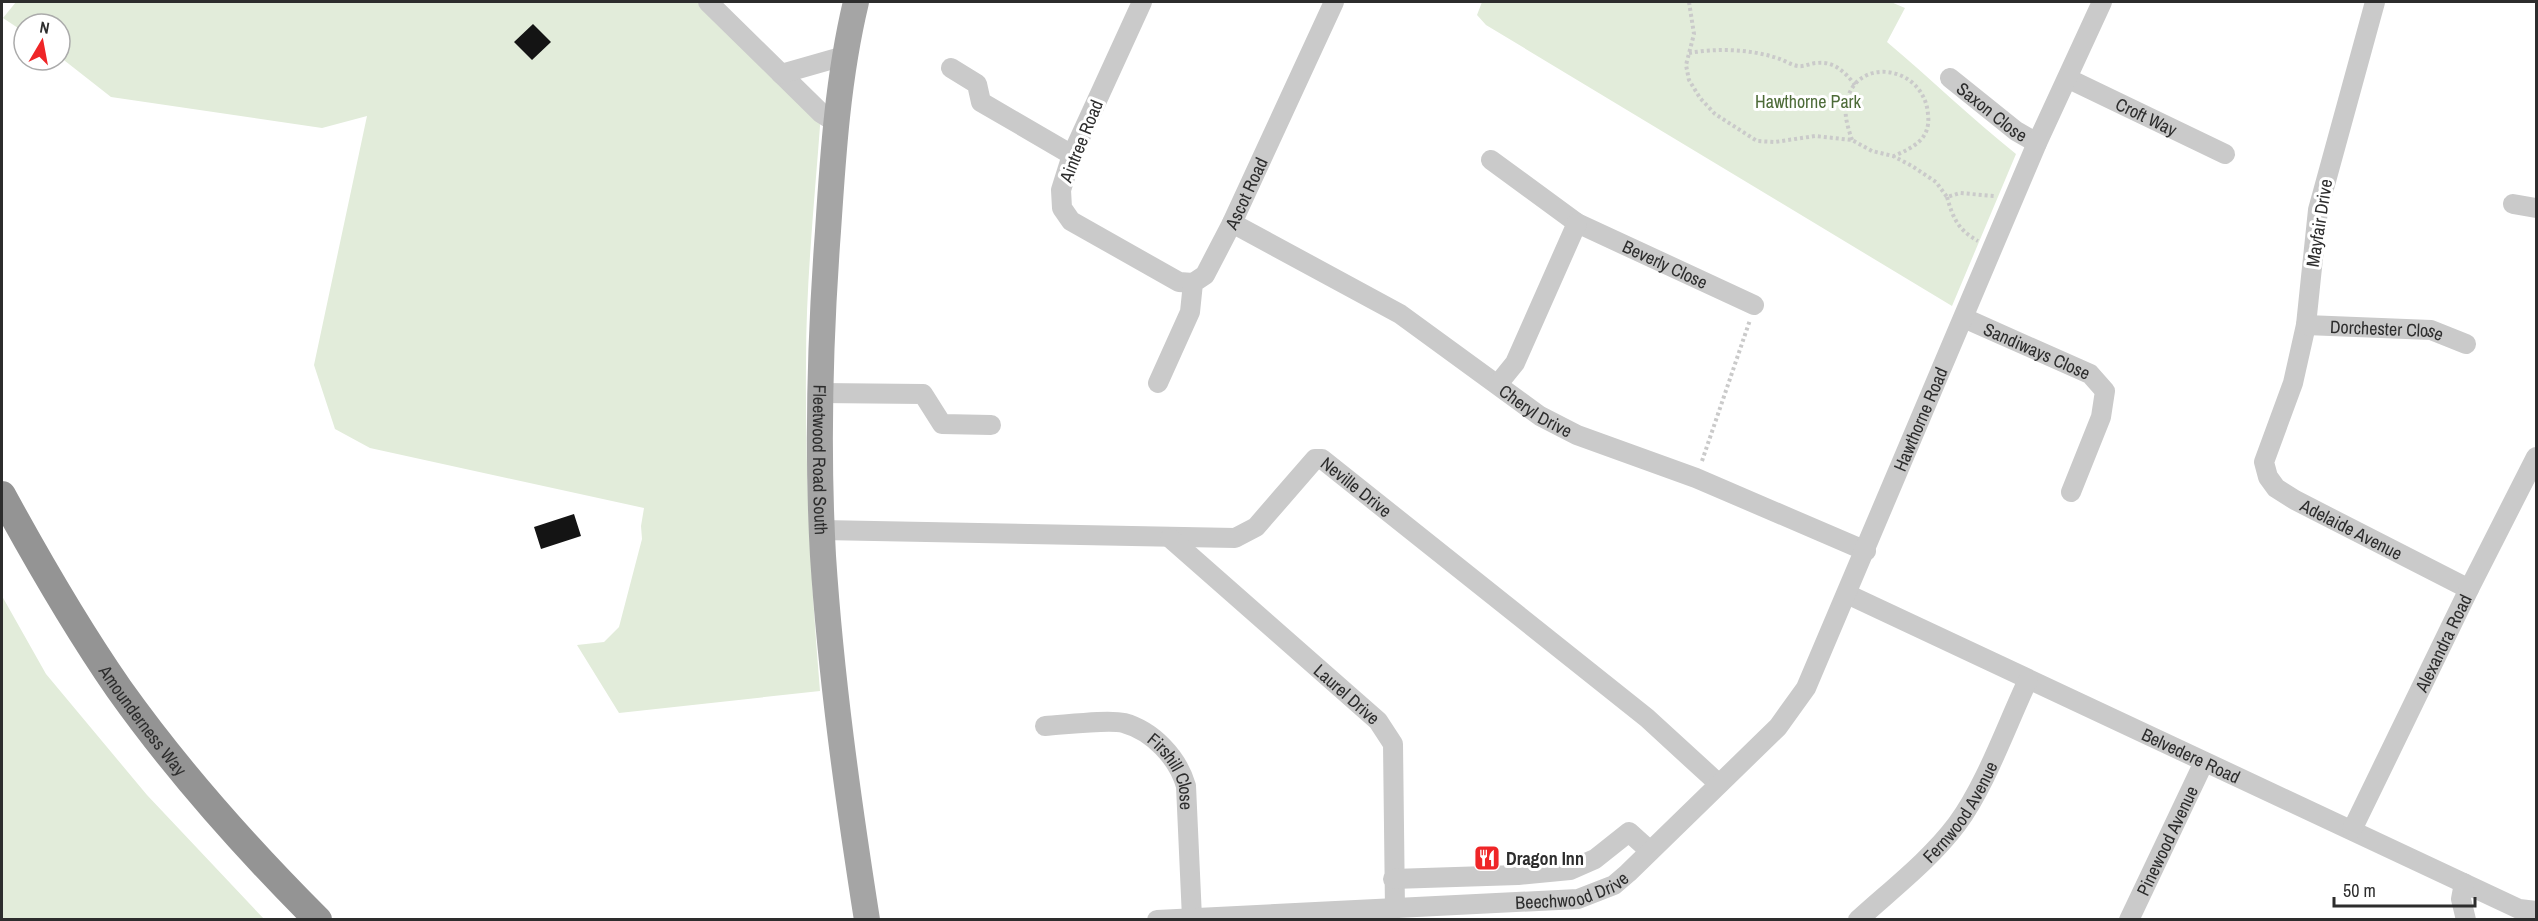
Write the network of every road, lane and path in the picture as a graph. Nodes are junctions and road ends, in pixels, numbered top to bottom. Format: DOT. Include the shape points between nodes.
graph roads {
  1 [pos="708,2"];
  2 [pos="856,2"];
  3 [pos="1142,2"];
  4 [pos="1334,2"];
  5 [pos="1689,2"];
  6 [pos="2102,2"];
  7 [pos="2375,2"];
  8 [pos="1689,53"];
  9 [pos="844,56"];
  10 [pos="951,68"];
  11 [pos="781,74"];
  12 [pos="1950,78"];
  13 [pos="2069,79"];
  14 [pos="1855,85"];
  15 [pos="835,122"];
  16 [pos="1852,140"];
  17 [pos="2037,143"];
  18 [pos="2225,154"];
  19 [pos="1072,155"];
  20 [pos="1893,156"];
  21 [pos="1491,160"];
  22 [pos="1947,197"];
  23 [pos="2012,203"];
  24 [pos="2513,204"];
  25 [pos="2536,208"];
  26 [pos="1232,223"];
  27 [pos="1576,223"];
  28 [pos="1992,247"];
  29 [pos="1193,283"];
  30 [pos="1755,305"];
  31 [pos="1964,318"];
  32 [pos="2306,325"];
  33 [pos="2466,344"];
  34 [pos="1158,383"];
  35 [pos="1498,384"];
  36 [pos="820,393"];
  37 [pos="991,425"];
  38 [pos="2269,445"];
  39 [pos="2536,457"];
  40 [pos="1696,478"];
  41 [pos="2072,492"];
  42 [pos="2,495"];
  43 [pos="822,530"];
  44 [pos="1170,538"];
  45 [pos="1866,551"];
  46 [pos="2469,589"];
  47 [pos="1848,594"];
  48 [pos="2028,680"];
  49 [pos="1045,726"];
  50 [pos="2205,762"];
  51 [pos="1719,784"];
  52 [pos="1694,809"];
  53 [pos="2352,830"];
  54 [pos="1650,851"];
  55 [pos="1393,879"];
  56 [pos="2464,883"];
  57 [pos="1395,909"];
  58 [pos="2536,911"];
  59 [pos="1480,912"];
  60 [pos="1192,918"];
  61 [pos="318,920"];
  62 [pos="867,920"];
  63 [pos="1157,920"];
  64 [pos="1858,920"];
  65 [pos="2129,920"];
  66 [pos="2466,920"];
  1 -- 11 [label="street"];
  2 -- 9 [label="main road, Fleetwood Road South"];
  3 -- 19 [label="street, Aintree Road"];
  4 -- 26 [label="street, Ascot Road"];
  5 -- 8 [label="path" via="1694,22"];
  6 -- 13 [label="street, Hawthorne Road"];
  7 -- 32 [label="street, Mayfair Drive" via="2318,210"];
  8 -- 14 [label="path" via="1742,51 1800,66 1830,64 1846,73"];
  8 -- 16 [label="path" via="1689,80 1700,98 1715,114 1757,141 1815,136"];
  9 -- 11 [label="street"];
  9 -- 15 [label="main road, Fleetwood Road South"];
  10 -- 19 [label="street" via="977,84 981,102"];
  11 -- 15 [label="street"];
  12 -- 17 [label="street, Saxon Close"];
  13 -- 17 [label="street, Hawthorne Road"];
  13 -- 18 [label="street, Croft Way"];
  14 -- 16 [label="path" via="1848,94 1846,109"];
  14 -- 20 [label="path" via="1870,75 1888,72 1908,78 1922,91 1928,114 1926,134 1917,146"];
  15 -- 36 [label="main road, Fleetwood Road South"];
  16 -- 20 [label="path"];
  17 -- 23 [label="street, Hawthorne Road"];
  19 -- 29 [label="street, Aintree Road" via="1061,190 1062,208 1071,221 1179,282"];
  20 -- 22 [label="path" via="1936,182"];
  21 -- 27 [label="street, Beverly Close"];
  22 -- 23 [label="path" via="1960,193 1993,195"];
  22 -- 28 [label="path" via="1953,220 1960,229"];
  23 -- 28 [label="street, Hawthorne Road"];
  24 -- 25 [label="street"];
  26 -- 29 [label="street, Ascot Road" via="1205,275"];
  26 -- 35 [label="street, Cheryl Drive" via="1400,314"];
  27 -- 30 [label="street, Beverly Close"];
  27 -- 35 [label="street" via="1515,363"];
  28 -- 31 [label="street, Hawthorne Road"];
  29 -- 34 [label="street" via="1190,312"];
  30 -- 40 [label="path"];
  31 -- 41 [label="street, Sandiways Close" via="2090,374 2105,391 2101,417"];
  31 -- 45 [label="street, Hawthorne Road"];
  32 -- 33 [label="street, Dorchester Close" via="2431,330"];
  32 -- 38 [label="street, Mayfair Drive" via="2293,383"];
  35 -- 40 [label="street, Cheryl Drive" via="1540,416 1577,435"];
  36 -- 37 [label="street" via="923,394 942,424"];
  36 -- 43 [label="main road, Fleetwood Road South"];
  38 -- 46 [label="street, Adelaide Avenue" via="2264,462 2276,488"];
  39 -- 46 [label="street, Alexandra Road"];
  40 -- 45 [label="street, Cheryl Drive"];
  42 -- 61 [label="highway, Amounderness Way" via="51,583 119,688 185,775 259,861"];
  43 -- 44 [label="street, Neville Drive"];
  43 -- 62 [label="main road, Fleetwood Road South" via="839,738"];
  44 -- 51 [label="street, Neville Drive" via="1219,539 1247,534 1315,459 1322,459 1647,718"];
  44 -- 55 [label="street, Laurel Drive" via="1388,733 1393,744"];
  45 -- 47 [label="street, Hawthorne Road"];
  46 -- 53 [label="street, Alexandra Road"];
  47 -- 48 [label="street, Belvedere Road"];
  47 -- 51 [label="street, Hawthorne Road" via="1806,688 1778,727"];
  48 -- 50 [label="street, Belvedere Road"];
  48 -- 64 [label="street, Fernwood Avenue" via="1958,823 1932,853"];
  49 -- 60 [label="street, Firshill Close" via="1122,722 1150,735 1181,770 1186,786"];
  50 -- 53 [label="street, Belvedere Road"];
  50 -- 65 [label="street, Pinewood Avenue"];
  51 -- 52 [label="street, Hawthorne Road"];
  52 -- 54 [label="street, Beechwood Drive"];
  53 -- 56 [label="street, Belvedere Road"];
  54 -- 55 [label="street, Beechwood Drive" via="1629,832 1595,859 1570,870"];
  54 -- 59 [label="street, Beechwood Drive" via="1614,885 1598,894"];
  55 -- 57 [label="street, Laurel Drive"];
  56 -- 58 [label="street, Belvedere Road" via="2519,909"];
  56 -- 66 [label="street" via="2461,899"];
  57 -- 59 [label="street, Beechwood Drive"];
  57 -- 60 [label="street, Beechwood Drive"];
  60 -- 63 [label="street, Beechwood Drive"];
}
